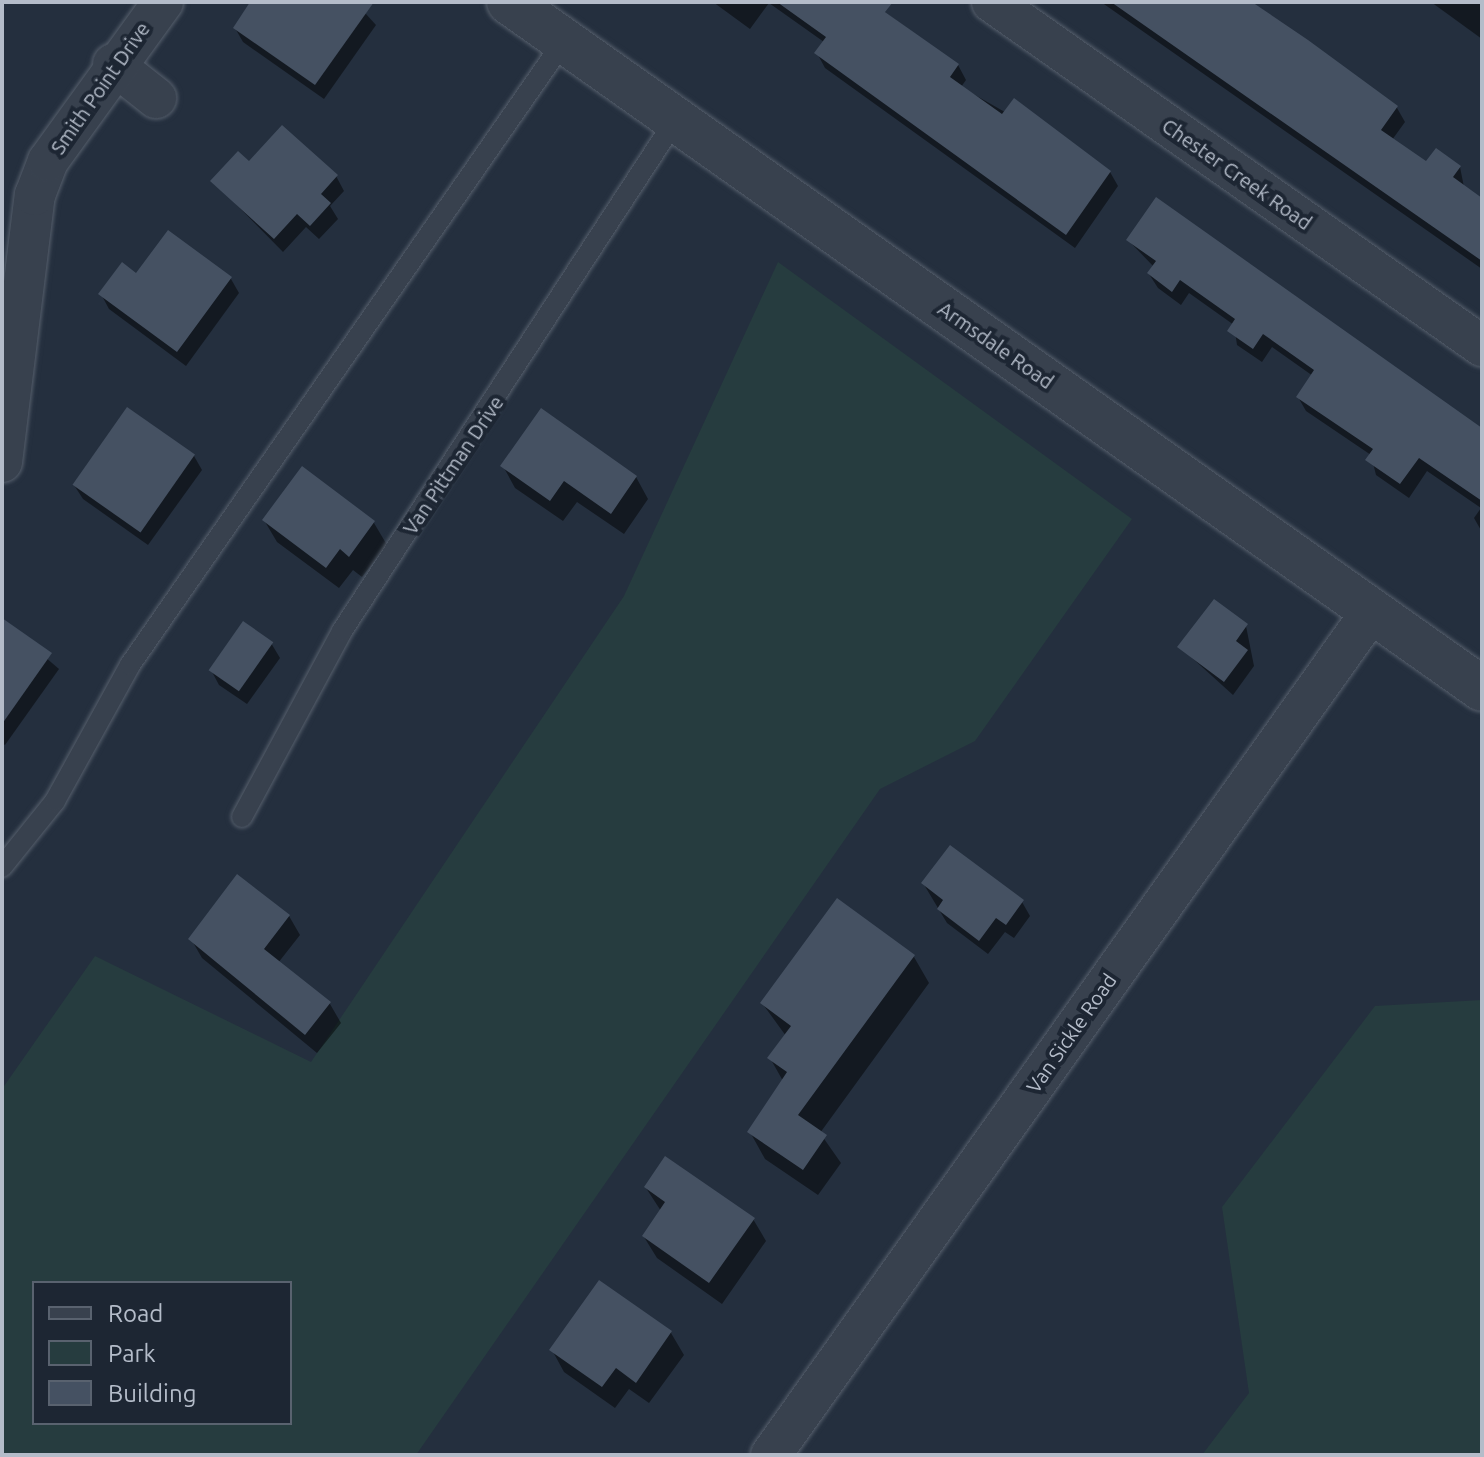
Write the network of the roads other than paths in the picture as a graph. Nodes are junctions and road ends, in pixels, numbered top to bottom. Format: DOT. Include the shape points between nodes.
graph roads {
  1 [pos="135,2"];
  2 [pos="163,2"];
  3 [pos="509,2"];
  4 [pos="992,2"];
  5 [pos="564,41"];
  6 [pos="113,64"];
  7 [pos="156,98"];
  8 [pos="676,119"];
  9 [pos="1482,346"];
  10 [pos="2,462"];
  11 [pos="1372,611"];
  12 [pos="1482,689"];
  13 [pos="242,817"];
  14 [pos="2,867"];
  15 [pos="771,1455"];
  1 -- 6 [label="street"];
  2 -- 6 [label="street, Smith Point Drive"];
  3 -- 5 [label="street, Armsdale Road"];
  4 -- 9 [label="street, Chester Creek Road"];
  5 -- 8 [label="street, Armsdale Road"];
  5 -- 14 [label="lane" via="130,665 55,801"];
  6 -- 7 [label="street"];
  6 -- 10 [label="street, Smith Point Drive" via="48,161 35,195"];
  8 -- 11 [label="street, Armsdale Road"];
  8 -- 13 [label="lane, Van Pittman Drive" via="342,631"];
  11 -- 12 [label="street, Armsdale Road"];
  11 -- 15 [label="street, Van Sickle Road"];
}
